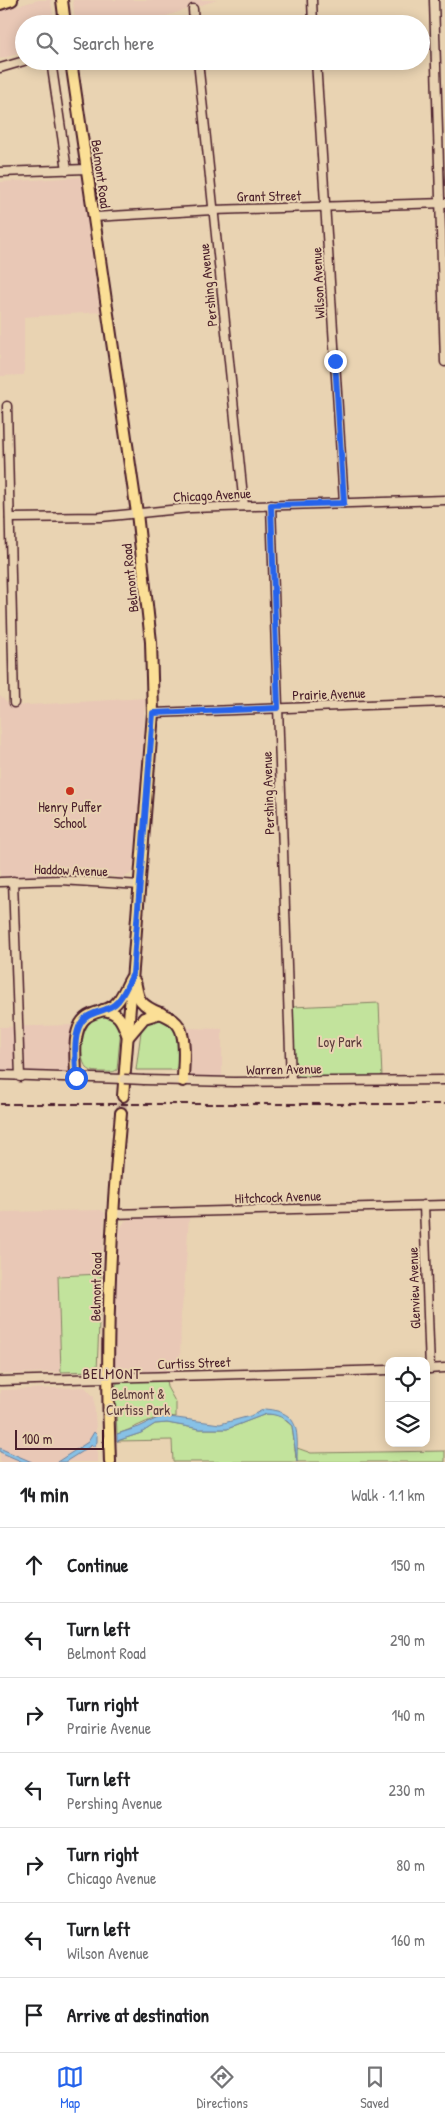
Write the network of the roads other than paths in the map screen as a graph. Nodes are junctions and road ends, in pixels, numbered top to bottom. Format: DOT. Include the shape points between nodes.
graph roads {
  1 [pos="12,0"];
  2 [pos="62,0"];
  3 [pos="312,0"];
  4 [pos="434,0"];
  5 [pos="0,4"];
  6 [pos="193,9"];
  7 [pos="64,15"];
  8 [pos="193,15"];
  9 [pos="313,15"];
  10 [pos="15,64"];
  11 [pos="0,68"];
  12 [pos="52,70"];
  13 [pos="72,70"];
  14 [pos="199,70"];
  15 [pos="317,70"];
  16 [pos="87,169"];
  17 [pos="68,170"];
  18 [pos="0,172"];
  19 [pos="443,203"];
  20 [pos="326,208"];
  21 [pos="212,210"];
  22 [pos="94,217"];
  23 [pos="445,362"];
  24 [pos="7,406"];
  25 [pos="445,500"];
  26 [pos="344,503"];
  27 [pos="271,505"];
  28 [pos="244,506"];
  29 [pos="137,513"];
  30 [pos="10,518"];
  31 [pos="445,702"];
  32 [pos="14,703"];
  33 [pos="278,708"];
  34 [pos="153,713"];
  35 [pos="13,881"];
  36 [pos="0,882"];
  37 [pos="140,885"];
  38 [pos="133,974"];
  39 [pos="99,1010"];
  40 [pos="162,1013"];
  41 [pos="128,1037"];
  42 [pos="0,1075"];
  43 [pos="20,1077"];
  44 [pos="76,1078"];
  45 [pos="445,1080"];
  46 [pos="183,1081"];
  47 [pos="290,1081"];
  48 [pos="123,1096"];
  49 [pos="121,1114"];
  50 [pos="424,1205"];
  51 [pos="445,1205"];
  52 [pos="112,1214"];
  53 [pos="428,1357"];
  54 [pos="445,1368"];
  55 [pos="430,1369"];
  56 [pos="385,1370"];
  57 [pos="108,1378"];
  58 [pos="0,1380"];
  59 [pos="110,1462"];
  1 -- 5 [label="main road"];
  2 -- 7 [label="main road"];
  3 -- 9 [label="street"];
  4 -- 19 [label="street"];
  6 -- 8 [label="street"];
  10 -- 11 [label="street"];
  12 -- 17 [label="street"];
  13 -- 16 [label="main road, Belmont Road"];
  14 -- 21 [label="street, Pershing Avenue"];
  15 -- 20 [label="street, Wilson Avenue"];
  16 -- 17 [label="street"];
  16 -- 22 [label="main road, Belmont Road"];
  17 -- 18 [label="street"];
  19 -- 20 [label="street, Grant Street"];
  19 -- 23 [label="street"];
  20 -- 21 [label="street, Grant Street"];
  20 -- 26 [label="street, Wilson Avenue"];
  21 -- 22 [label="street, Grant Street"];
  21 -- 28 [label="street, Pershing Avenue"];
  22 -- 29 [label="main road, Belmont Road"];
  24 -- 30 [label="street"];
  25 -- 26 [label="street, Chicago Avenue"];
  26 -- 27 [label="street, Chicago Avenue"];
  27 -- 28 [label="street, Chicago Avenue"];
  27 -- 33 [label="street, Pershing Avenue"];
  28 -- 29 [label="street, Chicago Avenue"];
  29 -- 30 [label="street, Chicago Avenue" via="101,517"];
  29 -- 34 [label="main road, Belmont Road" via="151,642"];
  30 -- 32 [label="street"];
  31 -- 33 [label="street, Prairie Avenue"];
  33 -- 34 [label="street, Prairie Avenue"];
  33 -- 47 [label="street, Pershing Avenue"];
  34 -- 37 [label="main road, Belmont Road"];
  35 -- 36 [label="street, Haddow Avenue"];
  35 -- 37 [label="street, Haddow Avenue"];
  35 -- 43 [label="street"];
  37 -- 38 [label="main road, Belmont Road"];
  38 -- 39 [label="main road" via="120,1000"];
  38 -- 40 [label="main road" via="141,1001"];
  38 -- 41 [label="main road, Belmont Road"];
  39 -- 41 [label="main road" via="117,1014"];
  39 -- 44 [label="main road" via="86,1017 79,1028"];
  40 -- 41 [label="main road" via="144,1018"];
  40 -- 46 [label="main road" via="173,1019 182,1035"];
  41 -- 48 [label="main road, Belmont Road"];
  42 -- 43 [label="street, Warren Avenue"];
  43 -- 44 [label="street, Warren Avenue"];
  44 -- 46 [label="street, Warren Avenue, bridge"];
  45 -- 47 [label="street, Warren Avenue"];
  46 -- 47 [label="street, Warren Avenue"];
  49 -- 52 [label="main road, Belmont Road"];
  50 -- 51 [label="street, Hitchcock Avenue"];
  50 -- 52 [label="street, Hitchcock Avenue"];
  50 -- 53 [label="street, Glenview Avenue"];
  52 -- 57 [label="main road, Belmont Road"];
  54 -- 55 [label="street"];
  56 -- 57 [label="street, Curtiss Street"];
  57 -- 58 [label="street, Curtiss Street"];
  57 -- 59 [label="main road, Belmont Road"];
}
